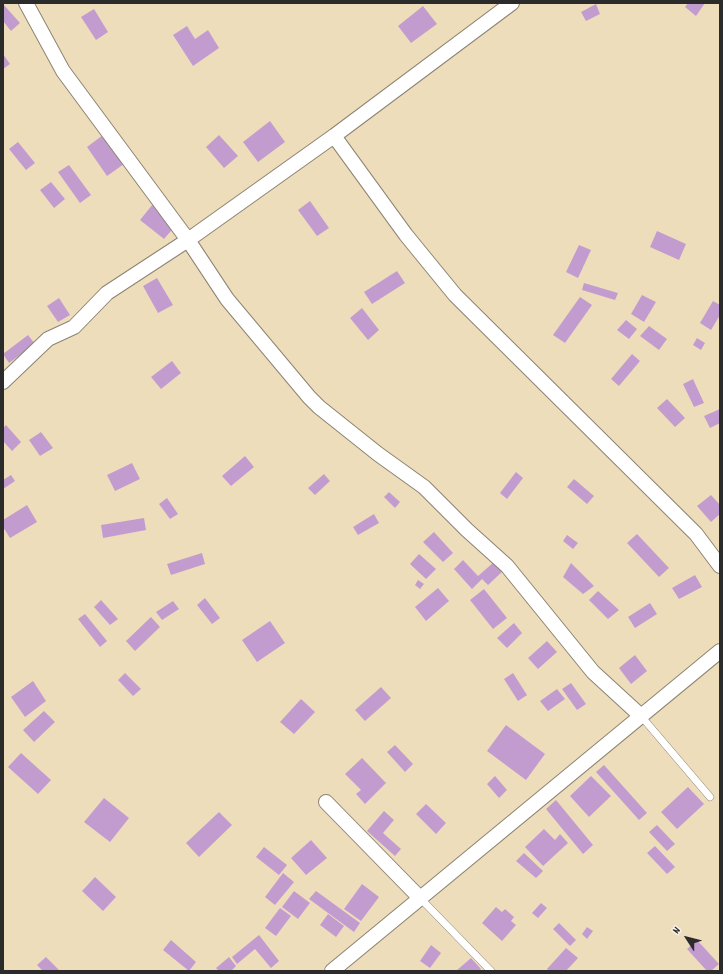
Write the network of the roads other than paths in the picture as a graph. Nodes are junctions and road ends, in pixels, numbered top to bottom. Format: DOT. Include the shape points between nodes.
graph roads {
  1 [pos="26,3"];
  2 [pos="512,3"];
  3 [pos="334,136"];
  4 [pos="188,240"];
  5 [pos="3,382"];
  6 [pos="720,566"];
  7 [pos="720,651"];
  8 [pos="641,716"];
  9 [pos="710,797"];
  10 [pos="326,802"];
  11 [pos="420,898"];
  12 [pos="332,971"];
  13 [pos="491,971"];
  1 -- 4 [label="street" via="63,71"];
  2 -- 3 [label="street"];
  3 -- 4 [label="street"];
  3 -- 6 [label="street" via="406,235 455,295 696,534"];
  4 -- 5 [label="street" via="107,293 74,327 48,339"];
  4 -- 8 [label="street" via="227,299 314,402 378,454 413,478 507,566 594,672"];
  7 -- 8 [label="street"];
  8 -- 9 [label="lane"];
  8 -- 11 [label="street"];
  10 -- 11 [label="street"];
  11 -- 12 [label="street"];
  11 -- 13 [label="lane"];
}
